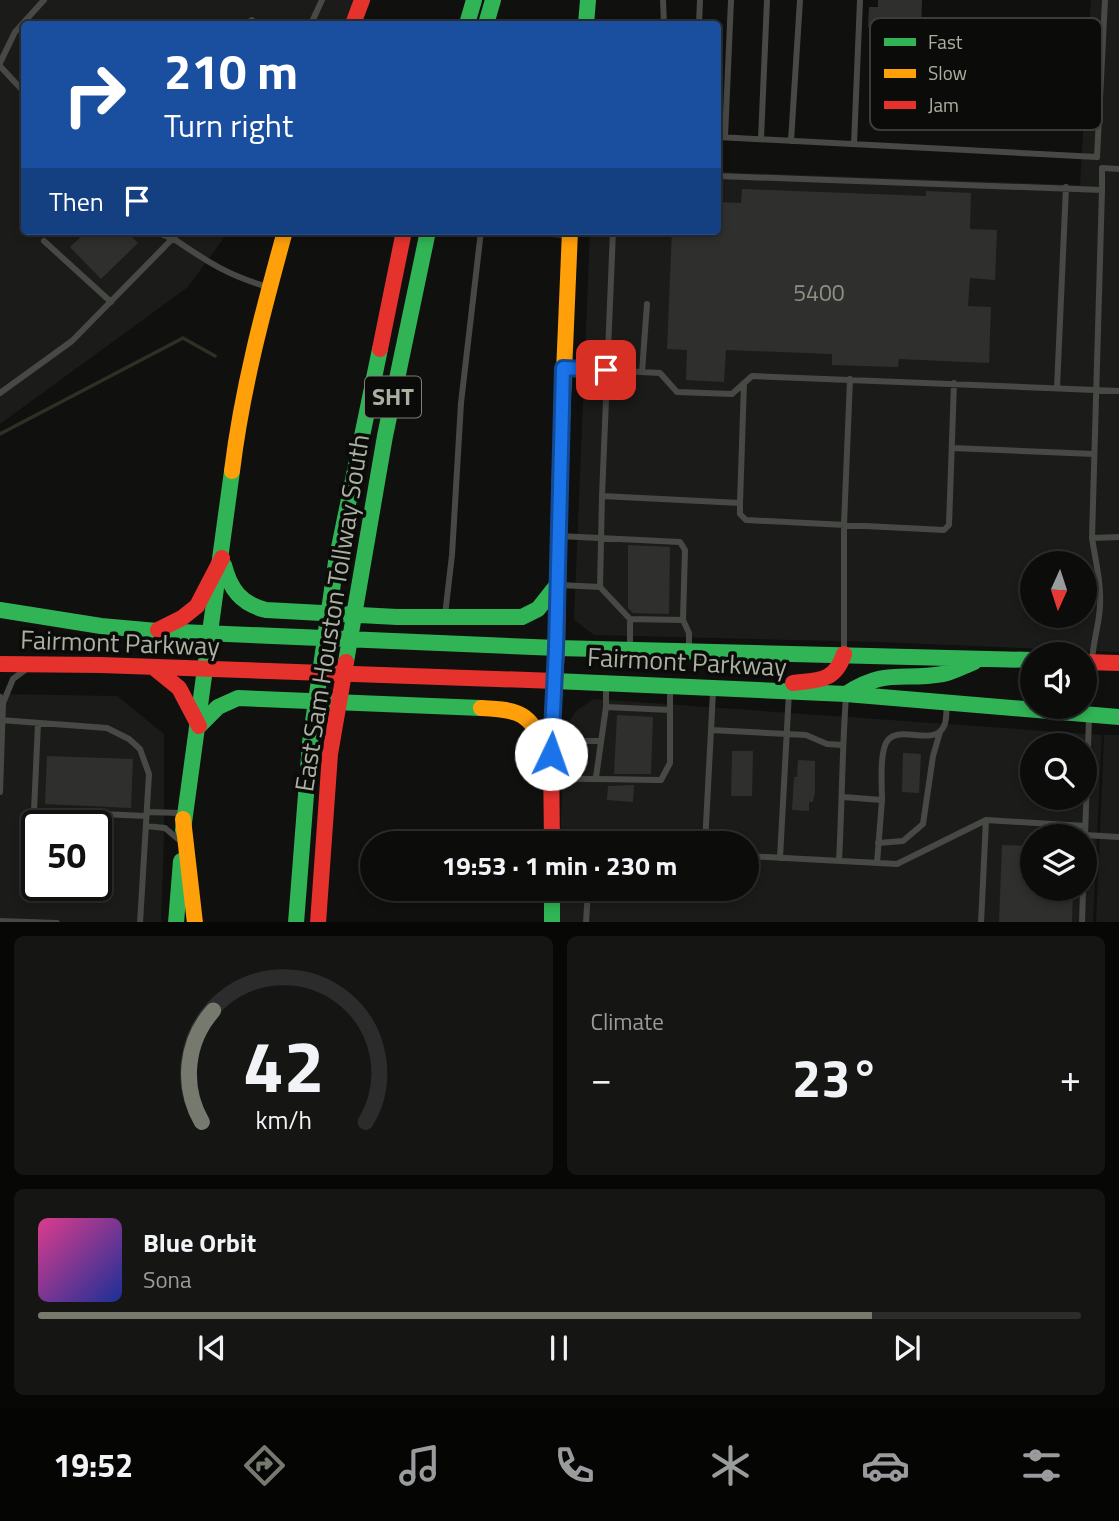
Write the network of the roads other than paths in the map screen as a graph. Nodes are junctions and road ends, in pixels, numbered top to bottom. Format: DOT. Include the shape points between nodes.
graph roads {
  1 [pos="44,0"];
  2 [pos="321,0"];
  3 [pos="362,0"];
  4 [pos="474,0"];
  5 [pos="493,0"];
  6 [pos="589,0"];
  7 [pos="663,0"];
  8 [pos="700,0"];
  9 [pos="731,0"];
  10 [pos="766,0"];
  11 [pos="800,0"];
  12 [pos="860,0"];
  13 [pos="1105,0"];
  14 [pos="25,21"];
  15 [pos="312,21"];
  16 [pos="354,21"];
  17 [pos="468,21"];
  18 [pos="487,21"];
  19 [pos="586,21"];
  20 [pos="664,21"];
  21 [pos="699,21"];
  22 [pos="21,25"];
  23 [pos="1102,59"];
  24 [pos="0,65"];
  25 [pos="21,89"];
  26 [pos="1098,130"];
  27 [pos="721,137"];
  28 [pos="761,139"];
  29 [pos="791,141"];
  30 [pos="854,144"];
  31 [pos="1119,169"];
  32 [pos="721,176"];
  33 [pos="1066,187"];
  34 [pos="1102,190"];
  35 [pos="161,235"];
  36 [pos="177,235"];
  37 [pos="284,235"];
  38 [pos="403,235"];
  39 [pos="427,235"];
  40 [pos="481,235"];
  41 [pos="570,235"];
  42 [pos="613,235"];
  43 [pos="174,239"];
  44 [pos="44,241"];
  45 [pos="270,287"];
  46 [pos="111,302"];
  47 [pos="647,304"];
  48 [pos="563,368"];
  49 [pos="606,370"];
  50 [pos="642,372"];
  51 [pos="850,379"];
  52 [pos="744,383"];
  53 [pos="954,383"];
  54 [pos="1057,388"];
  55 [pos="1096,390"];
  56 [pos="1119,391"];
  57 [pos="1,392"];
  58 [pos="952,448"];
  59 [pos="1094,454"];
  60 [pos="602,496"];
  61 [pos="740,503"];
  62 [pos="844,525"];
  63 [pos="558,536"];
  64 [pos="1119,537"];
  65 [pos="1092,538"];
  66 [pos="601,539"];
  67 [pos="222,558"];
  68 [pos="556,585"];
  69 [pos="600,587"];
  70 [pos="0,610"];
  71 [pos="445,617"];
  72 [pos="630,619"];
  73 [pos="683,620"];
  74 [pos="157,631"];
  75 [pos="209,633"];
  76 [pos="1094,642"];
  77 [pos="556,648"];
  78 [pos="630,650"];
  79 [pos="688,651"];
  80 [pos="844,654"];
  81 [pos="984,658"];
  82 [pos="1020,660"];
  83 [pos="1097,662"];
  84 [pos="1119,663"];
  85 [pos="0,664"];
  86 [pos="33,664"];
  87 [pos="153,667"];
  88 [pos="204,670"];
  89 [pos="555,681"];
  90 [pos="606,683"];
  91 [pos="670,686"];
  92 [pos="713,688"];
  93 [pos="734,689"];
  94 [pos="789,691"];
  95 [pos="846,694"];
  96 [pos="1,700"];
  97 [pos="947,702"];
  98 [pos="606,707"];
  99 [pos="1020,709"];
  100 [pos="670,710"];
  101 [pos="1097,716"];
  102 [pos="1119,717"];
  103 [pos="1089,719"];
  104 [pos="1,720"];
  105 [pos="38,723"];
  106 [pos="199,726"];
  107 [pos="711,730"];
  108 [pos="940,732"];
  109 [pos="786,734"];
  110 [pos="601,741"];
  111 [pos="842,745"];
  112 [pos="551,747"];
  113 [pos="596,777"];
  114 [pos="550,779"];
  115 [pos="0,792"];
  116 [pos="843,797"];
  117 [pos="882,800"];
  118 [pos="146,814"];
  119 [pos="184,816"];
  120 [pos="986,820"];
  121 [pos="1052,824"];
  122 [pos="1085,824"];
  123 [pos="146,826"];
  124 [pos="552,831"];
  125 [pos="706,831"];
  126 [pos="1097,836"];
  127 [pos="1119,837"];
  128 [pos="182,842"];
  129 [pos="878,843"];
  130 [pos="759,857"];
  131 [pos="780,858"];
  132 [pos="839,861"];
  133 [pos="877,863"];
  134 [pos="552,901"];
  135 [pos="587,901"];
  136 [pos="1083,901"];
  137 [pos="0,921"];
  138 [pos="57,922"];
  139 [pos="140,922"];
  140 [pos="176,922"];
  141 [pos="195,922"];
  142 [pos="296,922"];
  143 [pos="318,922"];
  144 [pos="552,922"];
  145 [pos="586,922"];
  146 [pos="981,922"];
  147 [pos="1082,922"];
  1 -- 14 [label="lane"];
  2 -- 15 [label="lane"];
  3 -- 16 [label="main road"];
  4 -- 17 [label="main road"];
  5 -- 18 [label="main road"];
  6 -- 19 [label="main road"];
  7 -- 20 [label="lane"];
  8 -- 21 [label="lane"];
  9 -- 27 [label="lane"];
  10 -- 28 [label="lane"];
  11 -- 29 [label="lane"];
  12 -- 30 [label="lane"];
  13 -- 23 [label="lane"];
  22 -- 24 [label="lane"];
  24 -- 25 [label="lane"];
  26 -- 30 [label="lane" via="1097,157"];
  27 -- 28 [label="lane"];
  28 -- 29 [label="lane"];
  29 -- 30 [label="lane"];
  31 -- 34 [label="lane" via="1102,168"];
  32 -- 33 [label="lane"];
  33 -- 34 [label="lane"];
  33 -- 54 [label="lane"];
  34 -- 55 [label="lane"];
  35 -- 43 [label="lane"];
  36 -- 43 [label="lane"];
  37 -- 45 [label="main road"];
  38 -- 142 [label="main road, East Sam Houston Tollway South / SHT" via="336,562 310,743"];
  39 -- 143 [label="main road, East Sam Houston Tollway South / SHT" via="385,436 330,754"];
  40 -- 71 [label="lane" via="461,402"];
  41 -- 48 [label="main road"];
  42 -- 49 [label="lane"];
  43 -- 45 [label="lane" via="229,274"];
  43 -- 46 [label="lane"];
  44 -- 46 [label="lane"];
  45 -- 67 [label="main road" via="239,417"];
  46 -- 57 [label="lane" via="72,341"];
  47 -- 50 [label="lane"];
  48 -- 49 [label="lane"];
  48 -- 63 [label="main road"];
  49 -- 50 [label="lane"];
  49 -- 60 [label="lane"];
  50 -- 52 [label="lane" via="660,373 677,391 732,394"];
  51 -- 52 [label="lane" via="752,376"];
  51 -- 53 [label="lane"];
  51 -- 62 [label="lane"];
  52 -- 61 [label="lane"];
  53 -- 54 [label="lane"];
  53 -- 58 [label="lane"];
  54 -- 55 [label="lane"];
  55 -- 56 [label="lane"];
  55 -- 59 [label="lane"];
  58 -- 59 [label="lane"];
  58 -- 62 [label="lane" via="949,525 944,530"];
  59 -- 65 [label="lane"];
  60 -- 61 [label="lane"];
  60 -- 66 [label="lane"];
  61 -- 62 [label="lane" via="740,514 746,520"];
  62 -- 80 [label="lane"];
  63 -- 66 [label="lane"];
  63 -- 68 [label="main road"];
  64 -- 65 [label="lane"];
  65 -- 76 [label="lane" via="1100,584"];
  66 -- 69 [label="lane"];
  66 -- 73 [label="lane" via="680,542 685,550"];
  67 -- 71 [label="main road" via="233,593 252,607"];
  67 -- 74 [label="main road" via="197,606"];
  67 -- 75 [label="main road"];
  68 -- 69 [label="lane"];
  68 -- 71 [label="main road" via="538,609 522,617"];
  68 -- 77 [label="main road"];
  69 -- 72 [label="lane"];
  70 -- 74 [label="main road, Fairmont Parkway"];
  72 -- 73 [label="lane"];
  72 -- 78 [label="lane"];
  73 -- 79 [label="lane" via="689,633"];
  74 -- 75 [label="main road, Fairmont Parkway"];
  75 -- 77 [label="main road, Fairmont Parkway"];
  75 -- 88 [label="main road"];
  77 -- 78 [label="main road, Fairmont Parkway"];
  77 -- 89 [label="main road"];
  78 -- 79 [label="main road, Fairmont Parkway"];
  79 -- 80 [label="main road, Fairmont Parkway"];
  80 -- 81 [label="main road, Fairmont Parkway"];
  80 -- 93 [label="main road" via="841,668 823,679"];
  81 -- 82 [label="main road, Fairmont Parkway"];
  81 -- 95 [label="main road" via="944,674 869,678"];
  83 -- 84 [label="main road"];
  85 -- 86 [label="main road, Fairmont Parkway"];
  86 -- 87 [label="main road, Fairmont Parkway"];
  86 -- 96 [label="lane" via="13,680"];
  87 -- 88 [label="main road, Fairmont Parkway"];
  87 -- 106 [label="main road" via="180,688"];
  88 -- 89 [label="main road, Fairmont Parkway"];
  88 -- 106 [label="main road"];
  89 -- 90 [label="main road, Fairmont Parkway"];
  89 -- 112 [label="main road"];
  90 -- 91 [label="main road, Fairmont Parkway"];
  90 -- 98 [label="lane"];
  91 -- 92 [label="main road, Fairmont Parkway"];
  91 -- 100 [label="lane"];
  92 -- 93 [label="main road, Fairmont Parkway"];
  92 -- 107 [label="lane"];
  93 -- 94 [label="main road, Fairmont Parkway"];
  94 -- 95 [label="main road, Fairmont Parkway"];
  94 -- 109 [label="lane"];
  95 -- 97 [label="main road, Fairmont Parkway"];
  95 -- 111 [label="lane"];
  96 -- 104 [label="lane"];
  97 -- 99 [label="main road, Fairmont Parkway"];
  97 -- 108 [label="lane"];
  98 -- 100 [label="lane"];
  98 -- 110 [label="lane"];
  100 -- 113 [label="lane" via="670,763 661,780"];
  101 -- 102 [label="main road, Fairmont Parkway"];
  103 -- 122 [label="lane"];
  104 -- 105 [label="lane"];
  104 -- 115 [label="lane"];
  105 -- 118 [label="lane" via="107,728 129,739 140,750 149,774"];
  105 -- 118 [label="lane" via="34,811"];
  106 -- 112 [label="main road" via="218,707 238,698 510,709 529,719"];
  106 -- 119 [label="main road"];
  107 -- 109 [label="lane"];
  107 -- 125 [label="lane"];
  108 -- 117 [label="lane" via="898,734 888,740 883,751"];
  108 -- 129 [label="lane" via="923,824 903,841"];
  109 -- 111 [label="lane"];
  109 -- 131 [label="lane"];
  110 -- 112 [label="lane"];
  110 -- 113 [label="lane"];
  111 -- 116 [label="lane"];
  112 -- 114 [label="main road"];
  113 -- 114 [label="lane"];
  114 -- 124 [label="main road"];
  116 -- 117 [label="lane"];
  116 -- 132 [label="lane"];
  117 -- 129 [label="lane"];
  118 -- 119 [label="lane"];
  118 -- 123 [label="lane"];
  119 -- 128 [label="main road"];
  119 -- 141 [label="main road"];
  120 -- 121 [label="lane"];
  120 -- 133 [label="lane" via="897,864"];
  120 -- 146 [label="lane"];
  123 -- 128 [label="lane" via="165,828"];
  123 -- 139 [label="lane"];
  126 -- 127 [label="lane"];
  128 -- 140 [label="main road"];
  129 -- 133 [label="lane"];
  130 -- 131 [label="lane"];
  131 -- 132 [label="lane"];
  132 -- 133 [label="lane"];
  134 -- 144 [label="main road"];
  135 -- 145 [label="lane"];
  136 -- 147 [label="lane"];
  137 -- 138 [label="lane"];
}
